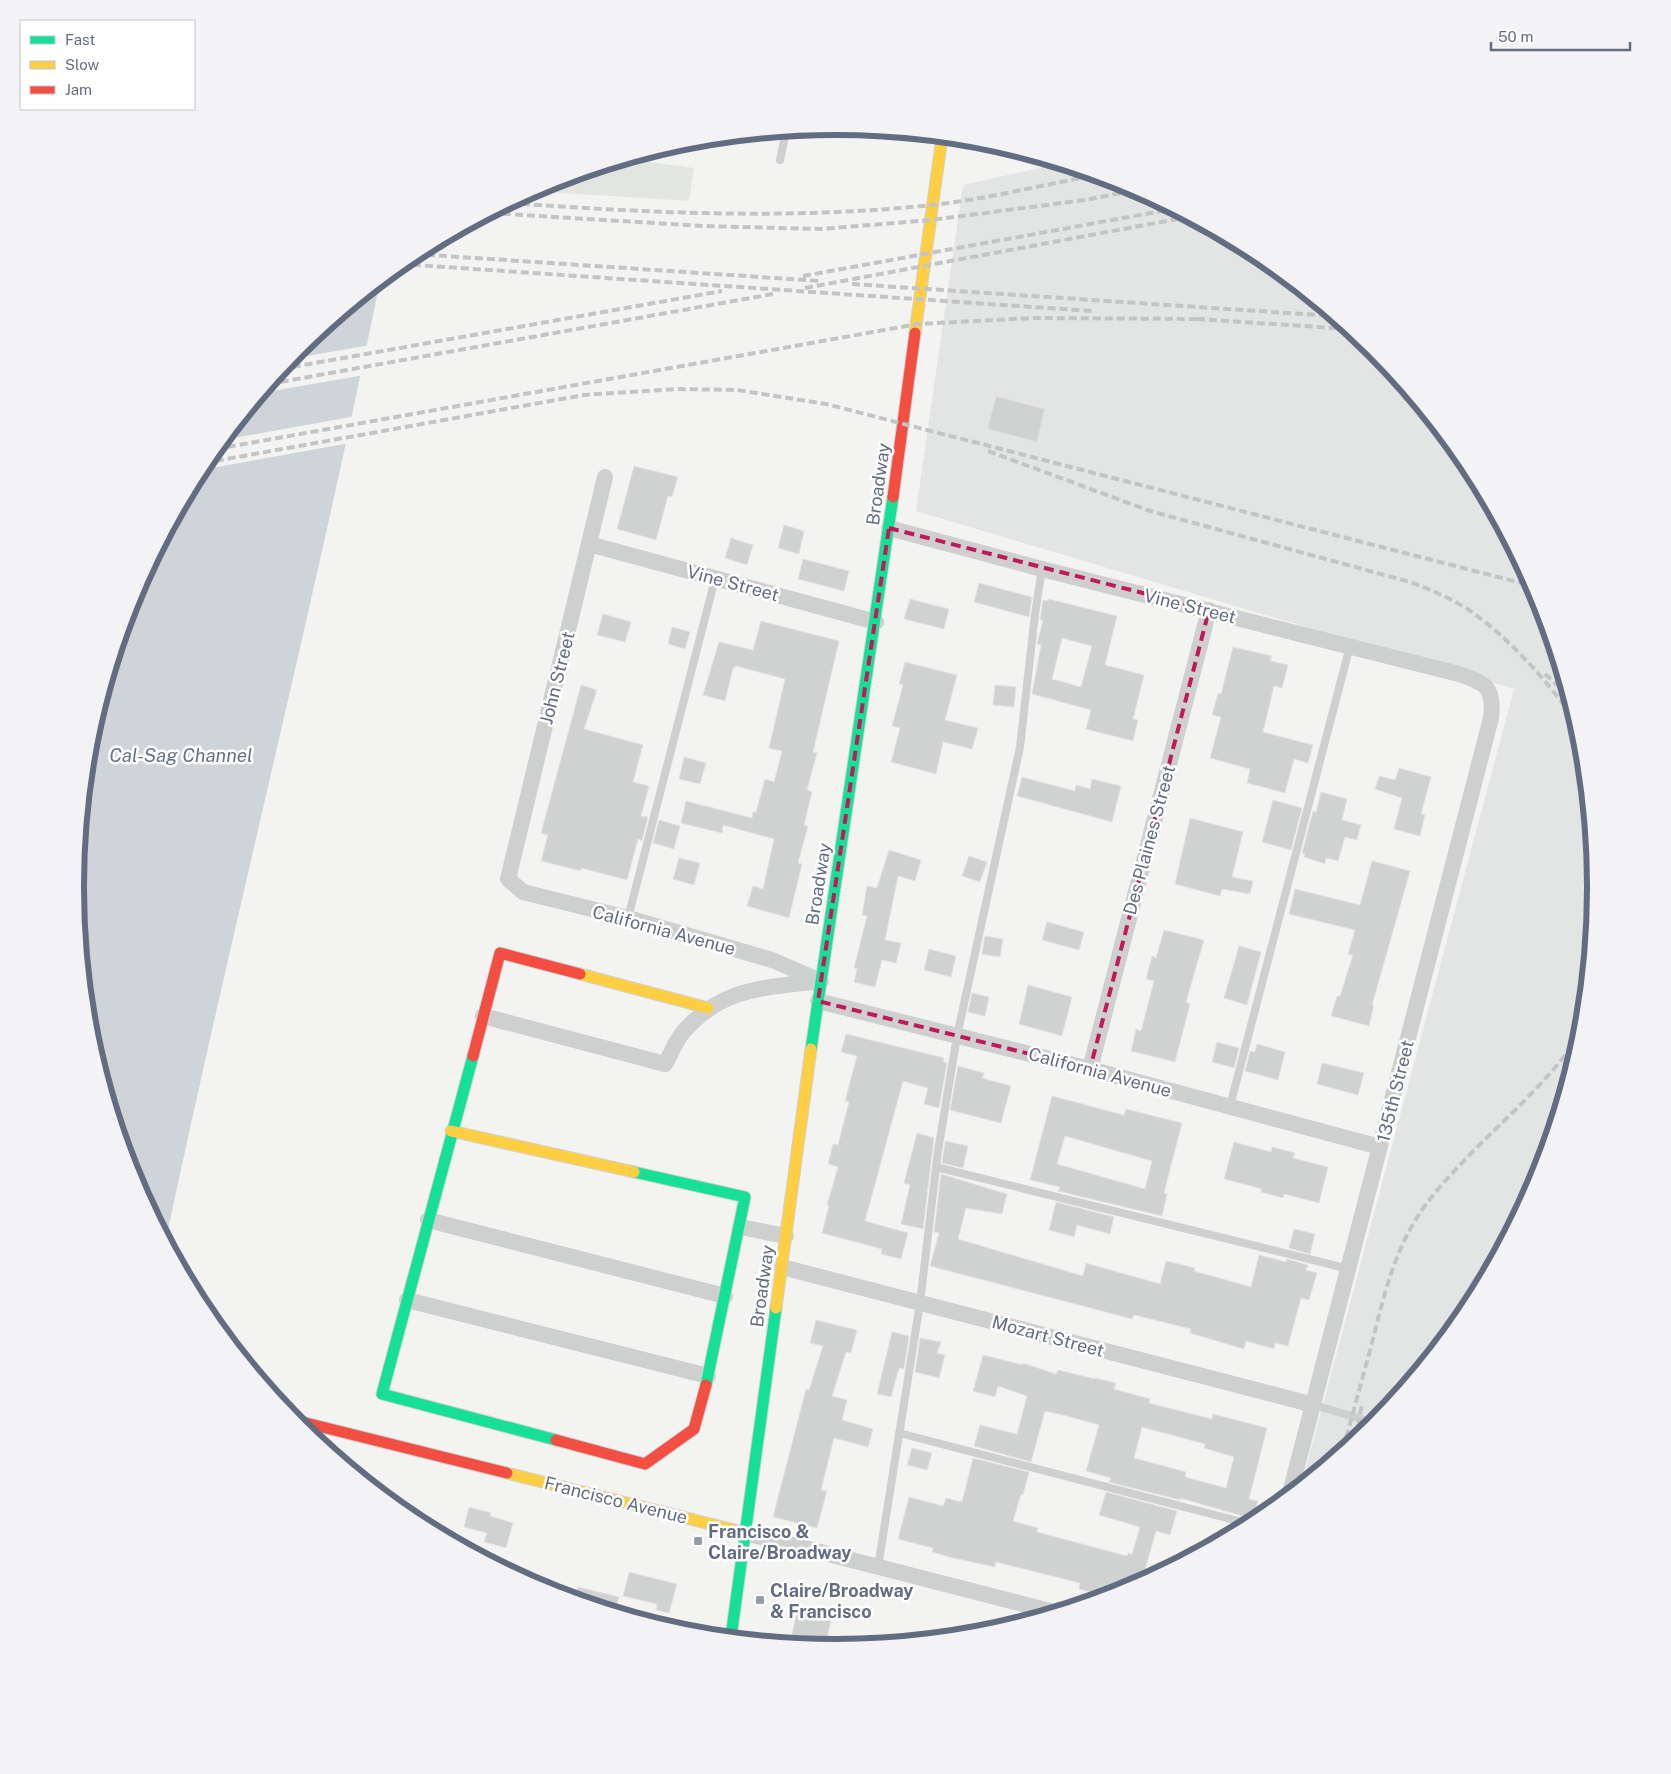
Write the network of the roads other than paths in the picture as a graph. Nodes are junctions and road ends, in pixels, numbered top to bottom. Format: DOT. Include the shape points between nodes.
graph roads {
  1 [pos="785,137"];
  2 [pos="941,143"];
  3 [pos="780,160"];
  4 [pos="605,477"];
  5 [pos="889,528"];
  6 [pos="589,544"];
  7 [pos="1042,569"];
  8 [pos="715,579"];
  9 [pos="1209,610"];
  10 [pos="876,622"];
  11 [pos="1350,646"];
  12 [pos="1488,689"];
  13 [pos="508,879"];
  14 [pos="628,918"];
  15 [pos="821,981"];
  16 [pos="818,1001"];
  17 [pos="708,1008"];
  18 [pos="483,1016"];
  19 [pos="957,1036"];
  20 [pos="1090,1069"];
  21 [pos="1230,1106"];
  22 [pos="451,1131"];
  23 [pos="1380,1147"];
  24 [pos="936,1167"];
  25 [pos="428,1220"];
  26 [pos="740,1227"];
  27 [pos="786,1236"];
  28 [pos="782,1267"];
  29 [pos="1349,1269"];
  30 [pos="725,1296"];
  31 [pos="407,1300"];
  32 [pos="920,1303"];
  33 [pos="708,1376"];
  34 [pos="1314,1405"];
  35 [pos="1366,1420"];
  36 [pos="309,1424"];
  37 [pos="899,1433"];
  38 [pos="1293,1483"];
  39 [pos="1238,1521"];
  40 [pos="746,1533"];
  41 [pos="878,1567"];
  42 [pos="1043,1609"];
  43 [pos="732,1631"];
  1 -- 3 [label="lane"];
  2 -- 5 [label="street, Broadway"];
  4 -- 6 [label="street, John Street"];
  5 -- 7 [label="street, Vine Street"];
  5 -- 10 [label="street, Broadway"];
  6 -- 8 [label="street, Vine Street"];
  6 -- 13 [label="street, John Street"];
  7 -- 9 [label="street, Vine Street"];
  7 -- 19 [label="lane" via="1020,747"];
  8 -- 10 [label="street, Vine Street"];
  8 -- 14 [label="lane"];
  9 -- 11 [label="street, Vine Street"];
  9 -- 20 [label="street, Des Plaines Street"];
  10 -- 15 [label="street, Broadway"];
  11 -- 12 [label="street, Vine Street" via="1459,674 1478,681"];
  11 -- 21 [label="lane"];
  12 -- 23 [label="street, 135th Street" via="1493,702 1491,718"];
  13 -- 14 [label="street, California Avenue" via="523,892"];
  14 -- 15 [label="street, California Avenue" via="772,960"];
  15 -- 16 [label="street, Broadway"];
  15 -- 17 [label="street" via="742,991"];
  16 -- 19 [label="street, California Avenue"];
  16 -- 27 [label="street, Broadway"];
  17 -- 18 [label="street" via="683,1032 665,1064"];
  17 -- 18 [label="street" via="500,953"];
  18 -- 22 [label="street"];
  19 -- 20 [label="street, California Avenue"];
  19 -- 24 [label="lane"];
  20 -- 21 [label="street, California Avenue"];
  21 -- 23 [label="street, California Avenue"];
  22 -- 25 [label="street"];
  22 -- 26 [label="street" via="745,1197"];
  23 -- 29 [label="street, 135th Street"];
  24 -- 29 [label="lane"];
  24 -- 32 [label="lane"];
  25 -- 30 [label="street"];
  25 -- 31 [label="street"];
  26 -- 27 [label="street"];
  26 -- 30 [label="street"];
  27 -- 28 [label="street, Broadway"];
  28 -- 32 [label="street, Mozart Street"];
  28 -- 40 [label="street, Broadway"];
  29 -- 34 [label="street, 135th Street"];
  30 -- 33 [label="street"];
  31 -- 33 [label="street"];
  31 -- 33 [label="street" via="382,1394 645,1464 694,1429"];
  32 -- 34 [label="street, Mozart Street"];
  32 -- 37 [label="lane"];
  34 -- 35 [label="lane"];
  34 -- 38 [label="street, 135th Street"];
  36 -- 40 [label="street, Francisco Avenue"];
  37 -- 39 [label="lane"];
  37 -- 41 [label="lane"];
  40 -- 41 [label="street, Francisco Avenue"];
  40 -- 43 [label="street, Broadway"];
  41 -- 42 [label="street, Francisco Avenue"];
}
